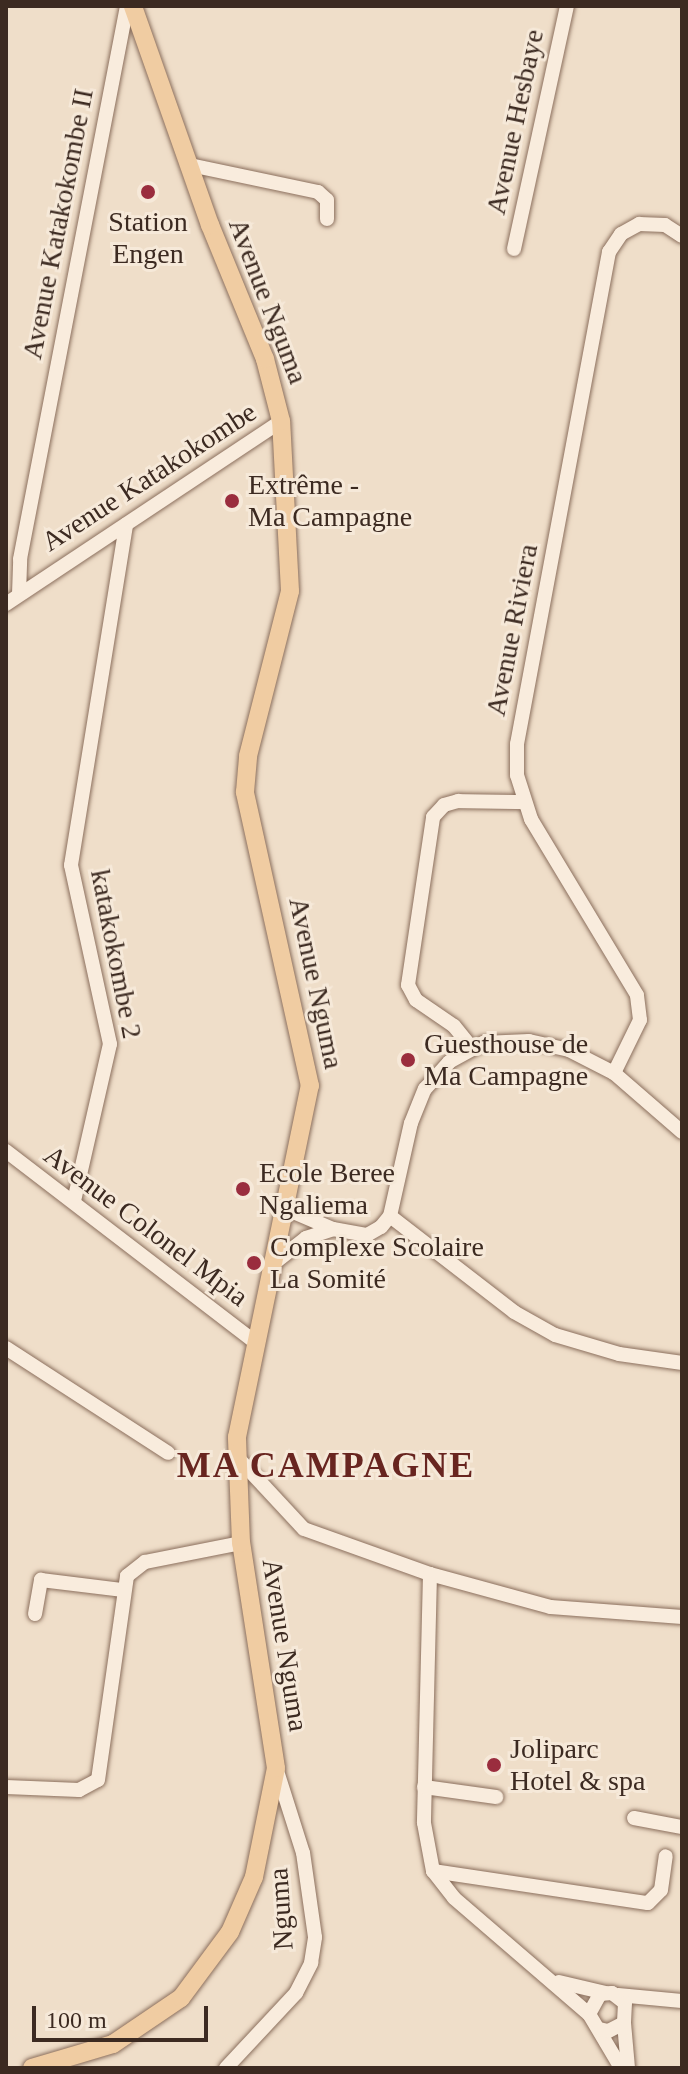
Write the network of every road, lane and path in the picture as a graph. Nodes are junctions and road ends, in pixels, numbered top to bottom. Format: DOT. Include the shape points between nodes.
graph roads {
  1 [pos="130,6"];
  2 [pos="567,6"];
  3 [pos="190,165"];
  4 [pos="327,219"];
  5 [pos="682,236"];
  6 [pos="514,249"];
  7 [pos="281,421"];
  8 [pos="126,524"];
  9 [pos="19,594"];
  10 [pos="6,604"];
  11 [pos="524,802"];
  12 [pos="471,1047"];
  13 [pos="614,1073"];
  14 [pos="682,1132"];
  15 [pos="6,1151"];
  16 [pos="74,1201"];
  17 [pos="284,1208"];
  18 [pos="390,1216"];
  19 [pos="333,1229"];
  20 [pos="273,1264"];
  21 [pos="255,1342"];
  22 [pos="6,1348"];
  23 [pos="682,1363"];
  24 [pos="168,1453"];
  25 [pos="237,1457"];
  26 [pos="241,1543"];
  27 [pos="430,1574"];
  28 [pos="123,1590"];
  29 [pos="35,1614"];
  30 [pos="682,1617"];
  31 [pos="276,1768"];
  32 [pos="6,1787"];
  33 [pos="424,1787"];
  34 [pos="496,1797"];
  35 [pos="634,1818"];
  36 [pos="682,1827"];
  37 [pos="666,1856"];
  38 [pos="433,1871"];
  39 [pos="554,1981"];
  40 [pos="612,1994"];
  41 [pos="682,2001"];
  42 [pos="666,2002"];
  43 [pos="589,2014"];
  44 [pos="626,2018"];
  45 [pos="599,2029"];
  46 [pos="32,2068"];
  47 [pos="226,2068"];
  48 [pos="621,2068"];
  49 [pos="628,2068"];
  1 -- 3 [label="main road, Avenue Nguma"];
  1 -- 9 [label="street, Avenue Katakokombe II" via="20,559"];
  2 -- 6 [label="street, Avenue Hesbaye"];
  3 -- 4 [label="street" via="318,192 327,200"];
  3 -- 7 [label="main road, Avenue Nguma" via="265,359"];
  5 -- 11 [label="street, Avenue Riviera" via="665,225 639,224 621,234 609,252 519,731 516,761"];
  7 -- 8 [label="street, Avenue Katakokombe"];
  7 -- 17 [label="main road, Avenue Nguma" via="290,591 248,756 245,792 310,1076"];
  8 -- 9 [label="street, Avenue Katakokombe"];
  8 -- 16 [label="street, katakokombe 2" via="71,865 110,1044"];
  9 -- 10 [label="street, Avenue Katakokombe"];
  11 -- 12 [label="street" via="458,801 444,805 433,817 408,985 416,1000 454,1026"];
  11 -- 13 [label="street, Avenue Riviera" via="637,995 640,1020"];
  12 -- 13 [label="street" via="512,1040 547,1044"];
  12 -- 18 [label="street" via="439,1072 418,1103"];
  13 -- 14 [label="street"];
  15 -- 16 [label="street, Avenue Colonel Mpia"];
  16 -- 21 [label="street, Avenue Colonel Mpia"];
  17 -- 19 [label="street"];
  17 -- 20 [label="main road, Avenue Nguma"];
  18 -- 19 [label="street" via="367,1235"];
  18 -- 23 [label="street" via="514,1312 555,1335 619,1354"];
  19 -- 20 [label="street" via="299,1242"];
  20 -- 21 [label="main road, Avenue Nguma"];
  21 -- 25 [label="main road, Avenue Nguma"];
  22 -- 24 [label="street"];
  25 -- 26 [label="main road, Avenue Nguma"];
  25 -- 27 [label="street" via="304,1529"];
  26 -- 28 [label="street" via="134,1566"];
  26 -- 31 [label="main road, Avenue Nguma"];
  27 -- 30 [label="street" via="567,1610"];
  27 -- 33 [label="street"];
  28 -- 29 [label="street" via="41,1580"];
  28 -- 32 [label="street" via="98,1780 79,1790"];
  31 -- 46 [label="main road, Avenue Nguma" via="243,1907 200,1978 148,2024 113,2044"];
  31 -- 47 [label="street, Nguma" via="306,1866 315,1937 311,1963 296,1993"];
  33 -- 34 [label="street"];
  33 -- 38 [label="street" via="425,1839"];
  35 -- 36 [label="street"];
  37 -- 38 [label="street" via="661,1890 648,1903"];
  38 -- 39 [label="street" via="454,1898"];
  39 -- 40 [label="street"];
  39 -- 43 [label="street"];
  40 -- 42 [label="street"];
  40 -- 43 [label="street" via="595,1998"];
  40 -- 44 [label="street"];
  41 -- 42 [label="street"];
  42 -- 44 [label="street"];
  43 -- 45 [label="street"];
  44 -- 45 [label="street" via="608,2031"];
  44 -- 49 [label="street"];
  45 -- 48 [label="street"];
}
